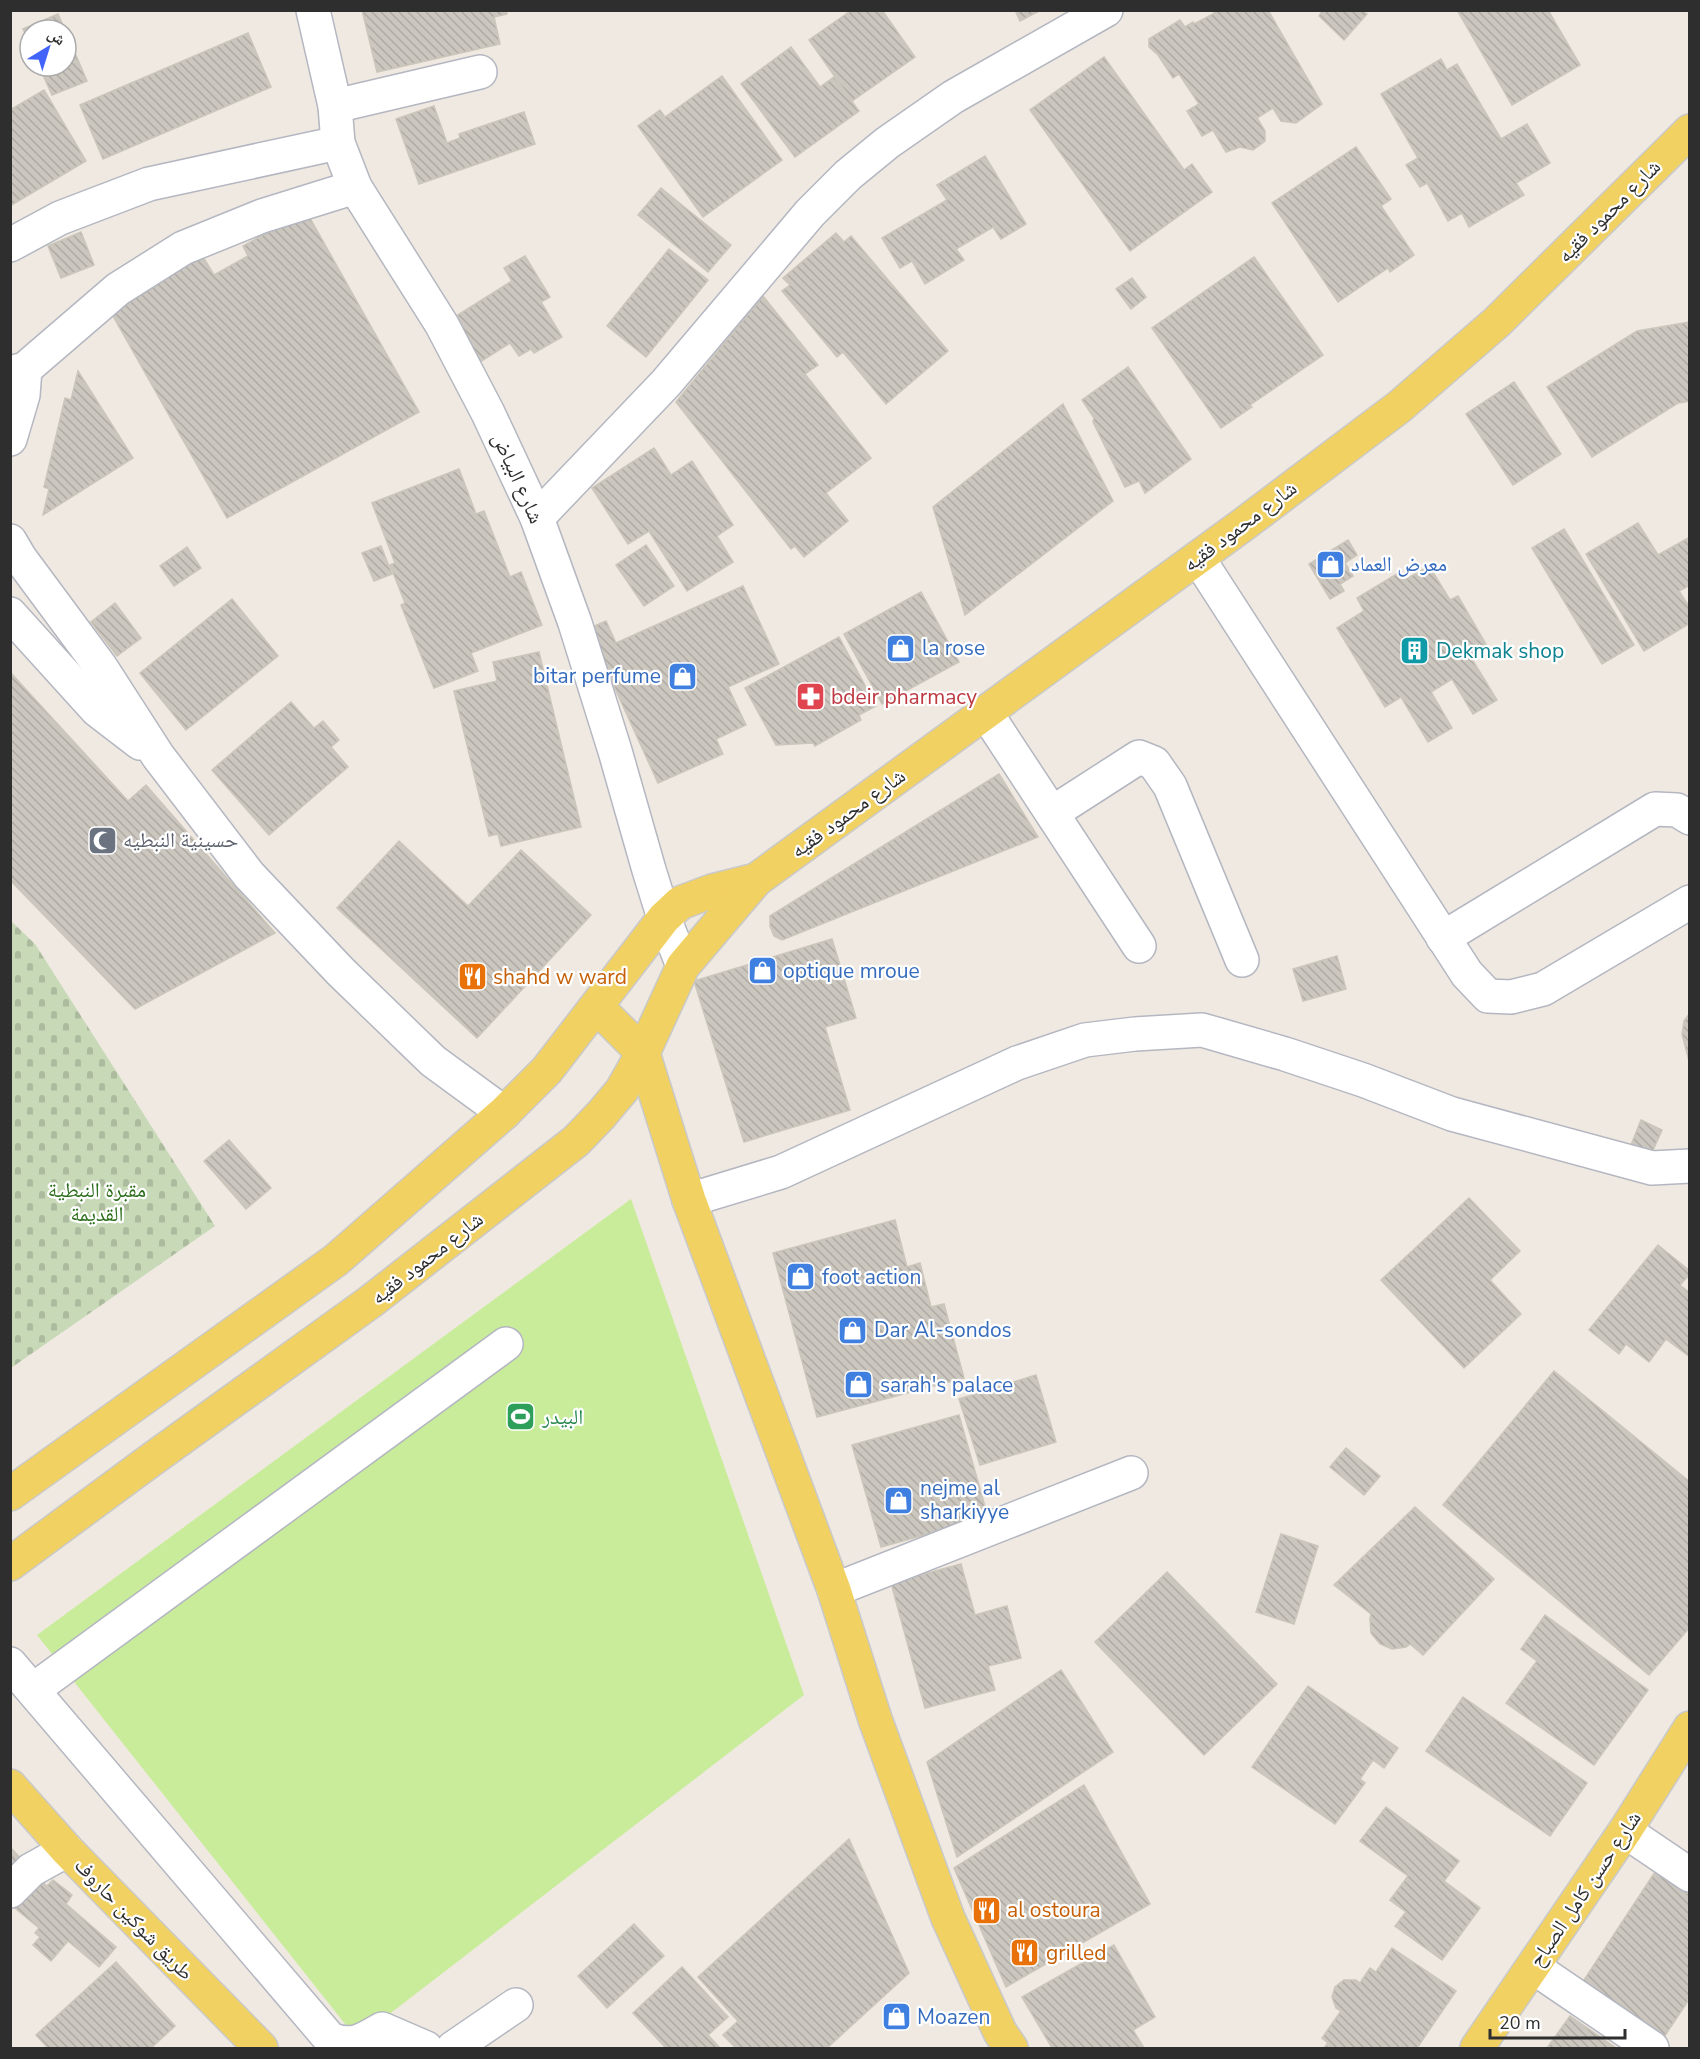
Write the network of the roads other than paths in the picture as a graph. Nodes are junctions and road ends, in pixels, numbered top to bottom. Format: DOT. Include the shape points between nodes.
graph roads {
  1 [pos="313,10"];
  2 [pos="1106,10"];
  3 [pos="480,72"];
  4 [pos="335,106"];
  5 [pos="1689,131"];
  6 [pos="339,143"];
  7 [pos="354,187"];
  8 [pos="10,244"];
  9 [pos="18,371"];
  10 [pos="10,439"];
  11 [pos="537,518"];
  12 [pos="10,541"];
  13 [pos="1198,558"];
  14 [pos="10,614"];
  15 [pos="986,713"];
  16 [pos="158,756"];
  17 [pos="1052,813"];
  18 [pos="1689,818"];
  19 [pos="756,880"];
  20 [pos="1689,902"];
  21 [pos="664,918"];
  22 [pos="1443,938"];
  23 [pos="1139,946"];
  24 [pos="1242,960"];
  25 [pos="683,966"];
  26 [pos="597,1007"];
  27 [pos="643,1053"];
  28 [pos="504,1113"];
  29 [pos="1689,1166"];
  30 [pos="688,1200"];
  31 [pos="506,1344"];
  32 [pos="1131,1473"];
  33 [pos="10,1494"];
  34 [pos="14,1562"];
  35 [pos="834,1590"];
  36 [pos="10,1664"];
  37 [pos="33,1690"];
  38 [pos="1689,1728"];
  39 [pos="10,1786"];
  40 [pos="1625,1832"];
  41 [pos="67,1850"];
  42 [pos="1689,1875"];
  43 [pos="10,1891"];
  44 [pos="1533,1967"];
  45 [pos="516,2005"];
  46 [pos="999,2043"];
  47 [pos="261,2049"];
  48 [pos="426,2049"];
  49 [pos="453,2049"];
  50 [pos="1477,2049"];
  51 [pos="1652,2049"];
  1 -- 4 [label="street, شارع البياض"];
  2 -- 11 [label="street" via="953,97 886,143 848,175 810,213 666,383"];
  3 -- 4 [label="street"];
  4 -- 6 [label="street, شارع البياض"];
  5 -- 13 [label="main road, شارع محمود فقيه" via="1497,322 1399,407"];
  6 -- 7 [label="street, شارع البياض"];
  6 -- 8 [label="street" via="148,184 60,218"];
  7 -- 9 [label="street" via="262,216 183,248 118,289"];
  7 -- 11 [label="street, شارع البياض" via="442,325"];
  9 -- 10 [label="street" via="24,395"];
  11 -- 21 [label="street, شارع البياض" via="575,623"];
  12 -- 16 [label="street" via="100,666"];
  13 -- 15 [label="main road, شارع محمود فقيه"];
  13 -- 22 [label="street"];
  14 -- 16 [label="street" via="97,711"];
  15 -- 17 [label="street"];
  15 -- 19 [label="main road, شارع محمود فقيه"];
  16 -- 28 [label="street" via="249,875 341,972 433,1061"];
  17 -- 23 [label="street"];
  17 -- 24 [label="street" via="1139,757 1154,763 1170,786"];
  18 -- 22 [label="street" via="1677,810 1655,809"];
  19 -- 21 [label="main road, شارع محمود فقيه" via="680,903"];
  19 -- 25 [label="main road, شارع محمود فقيه"];
  20 -- 22 [label="street" via="1543,989 1511,997 1488,996 1467,974"];
  21 -- 25 [label="street, شارع البياض"];
  21 -- 26 [label="main road, شارع محمود فقيه"];
  25 -- 27 [label="main road, شارع محمود فقيه"];
  26 -- 27 [label="main road"];
  26 -- 28 [label="main road, شارع محمود فقيه" via="547,1070"];
  27 -- 30 [label="main road"];
  27 -- 34 [label="main road, شارع محمود فقيه" via="622,1090 576,1141 370,1302"];
  28 -- 33 [label="main road, شارع محمود فقيه" via="336,1260"];
  29 -- 30 [label="street" via="1652,1168 1452,1114 1363,1080 1202,1030 1084,1040 1017,1063 781,1172"];
  30 -- 35 [label="main road"];
  31 -- 37 [label="street"];
  32 -- 35 [label="street"];
  35 -- 46 [label="main road" via="875,1719"];
  36 -- 37 [label="street"];
  37 -- 48 [label="street" via="330,2039 356,2043 382,2029"];
  38 -- 40 [label="main road, شارع حسن كامل الصباح"];
  39 -- 41 [label="main road, طريق شوكين حاروف"];
  40 -- 42 [label="street"];
  40 -- 44 [label="main road, شارع حسن كامل الصباح"];
  41 -- 43 [label="street" via="31,1870"];
  41 -- 47 [label="main road, طريق شوكين حاروف"];
  44 -- 50 [label="main road, شارع حسن كامل الصباح"];
  44 -- 51 [label="street"];
  45 -- 49 [label="street"];
}
